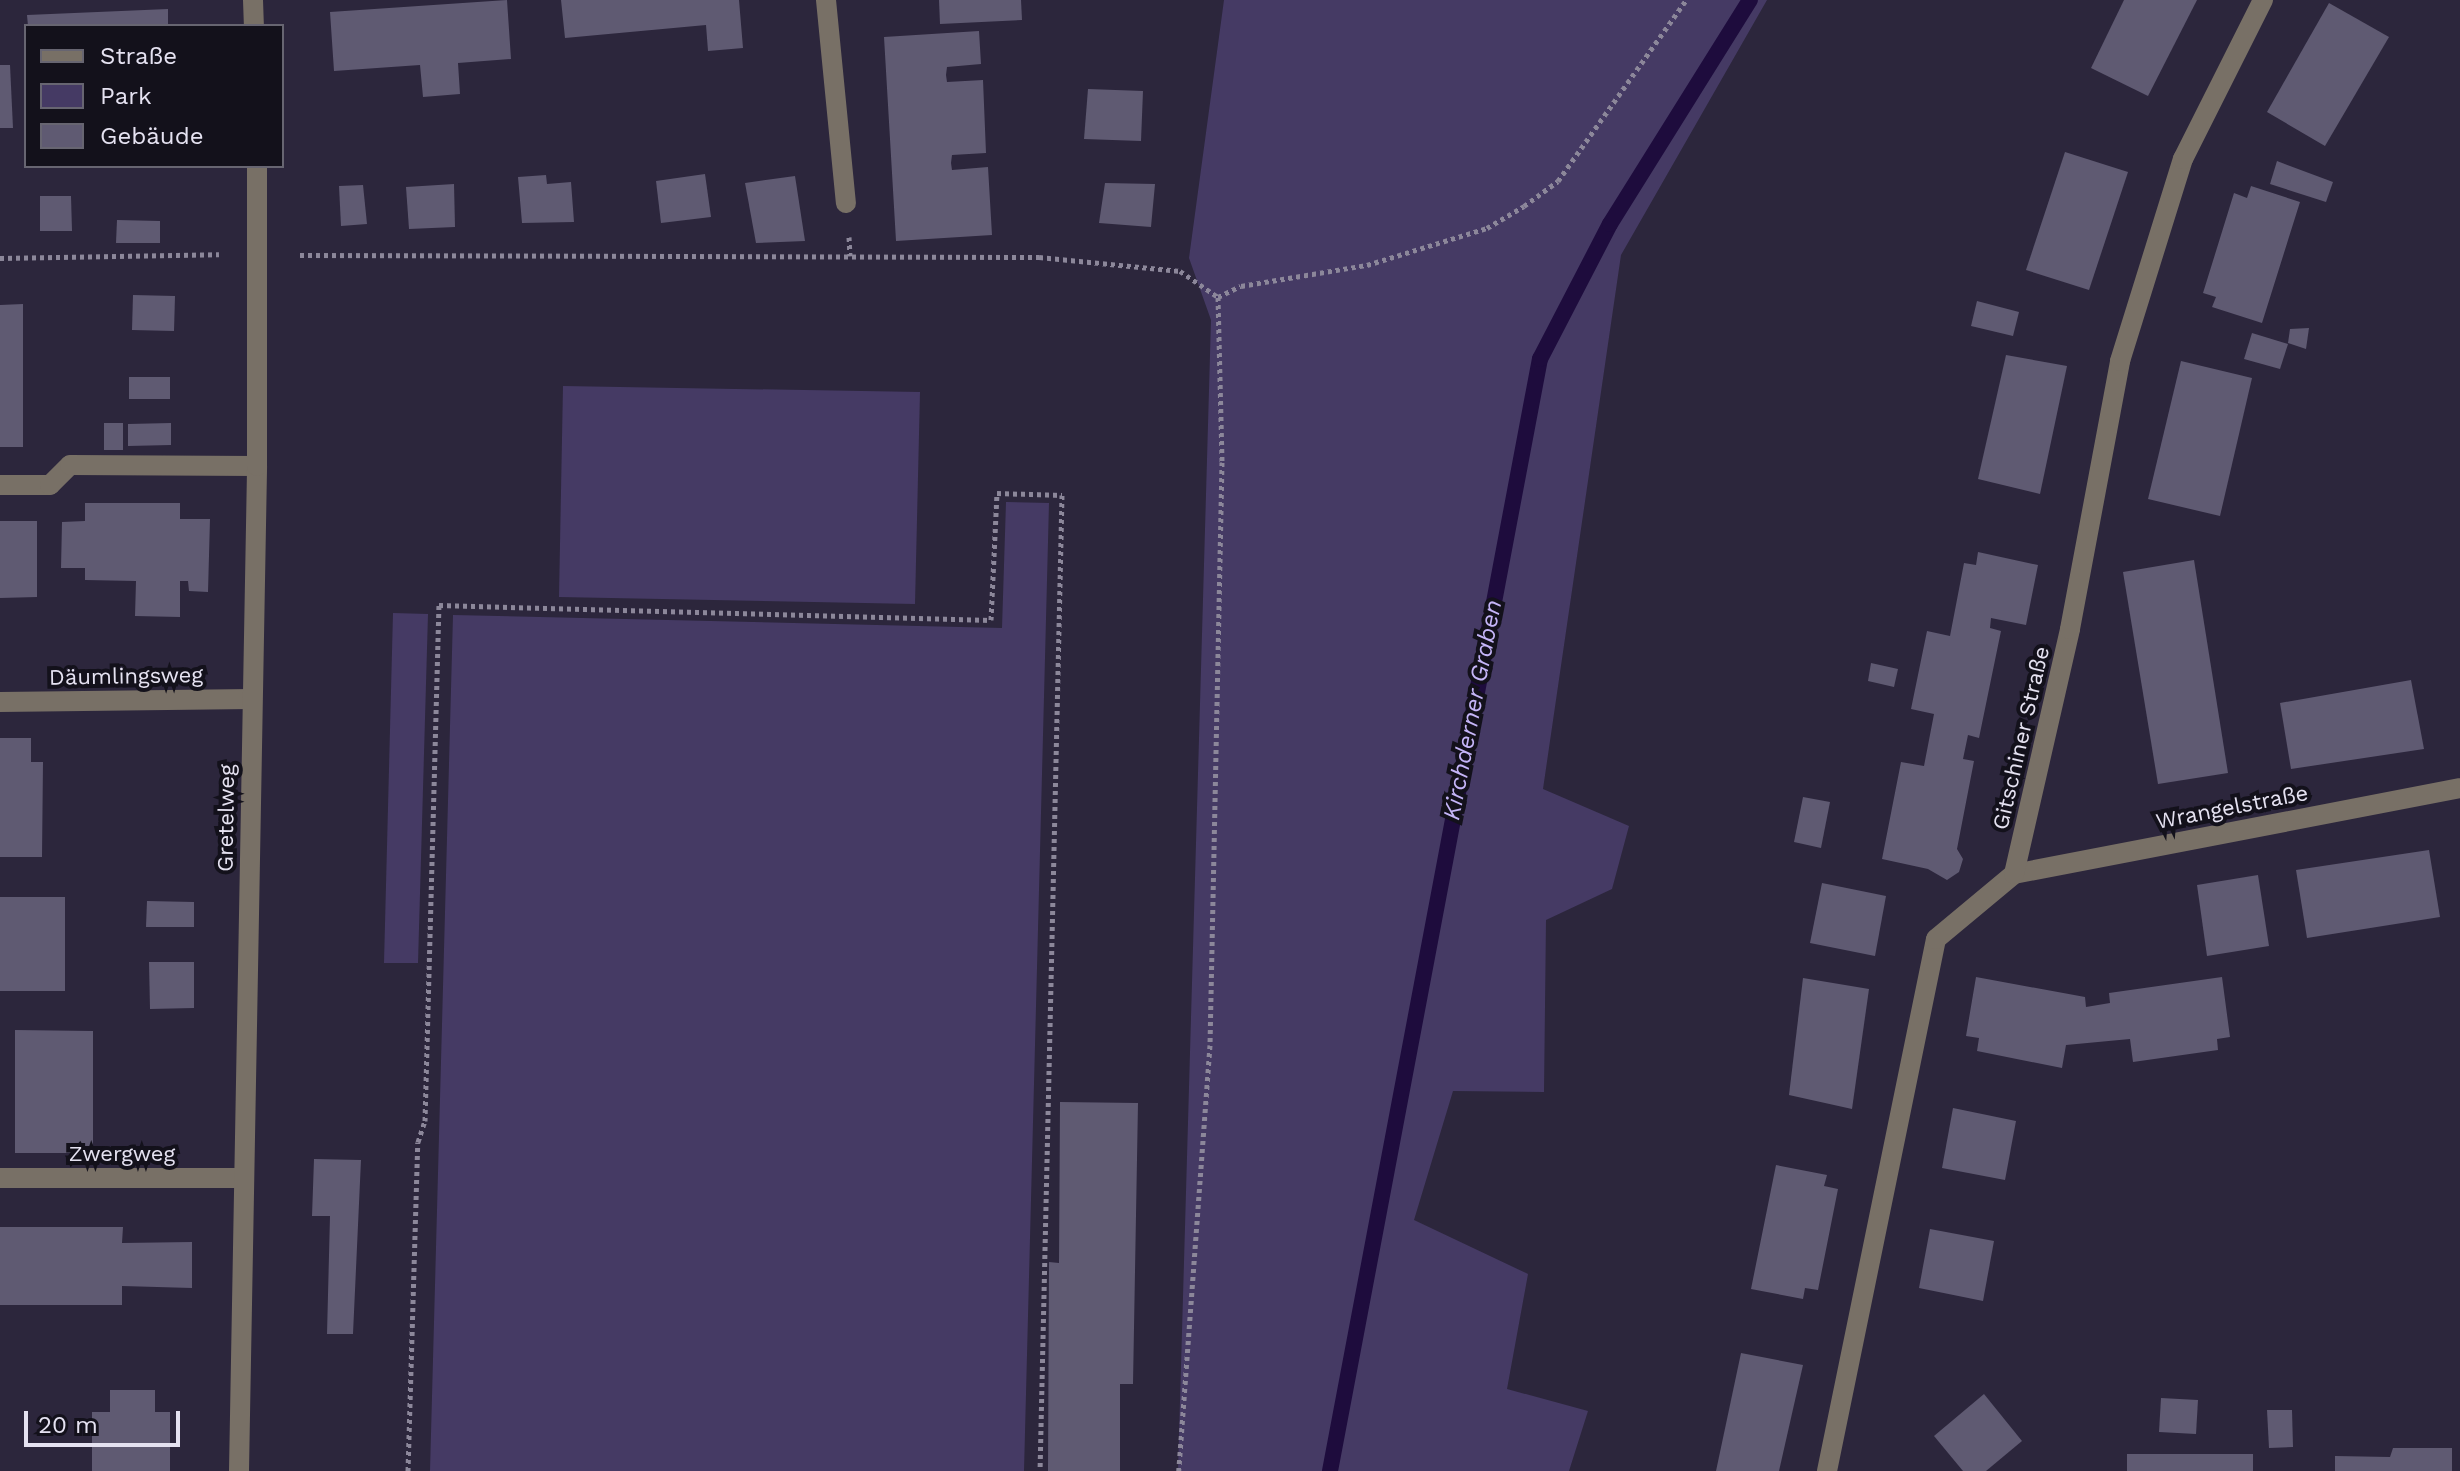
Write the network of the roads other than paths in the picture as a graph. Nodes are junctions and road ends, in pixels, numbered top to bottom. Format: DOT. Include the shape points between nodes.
graph roads {
  1 [pos="253,0"];
  2 [pos="826,0"];
  3 [pos="2263,0"];
  4 [pos="254,24"];
  5 [pos="257,168"];
  6 [pos="846,203"];
  7 [pos="257,466"];
  8 [pos="0,485"];
  9 [pos="252,699"];
  10 [pos="0,702"];
  11 [pos="2460,788"];
  12 [pos="2014,874"];
  13 [pos="0,1178"];
  14 [pos="243,1178"];
  15 [pos="239,1471"];
  16 [pos="1827,1471"];
  1 -- 4 [label="street"];
  2 -- 6 [label="street"];
  3 -- 12 [label="street, Gitschiner Straße" via="2183,159 2120,361 2070,629"];
  5 -- 7 [label="street, Gretelweg"];
  7 -- 8 [label="street" via="70,465 50,485"];
  7 -- 9 [label="street, Gretelweg"];
  9 -- 10 [label="street, Däumlingsweg"];
  9 -- 14 [label="street, Gretelweg"];
  11 -- 12 [label="street, Wrangelstraße"];
  12 -- 16 [label="street" via="1936,939"];
  13 -- 14 [label="street, Zwergweg"];
  14 -- 15 [label="street, Gretelweg"];
}
